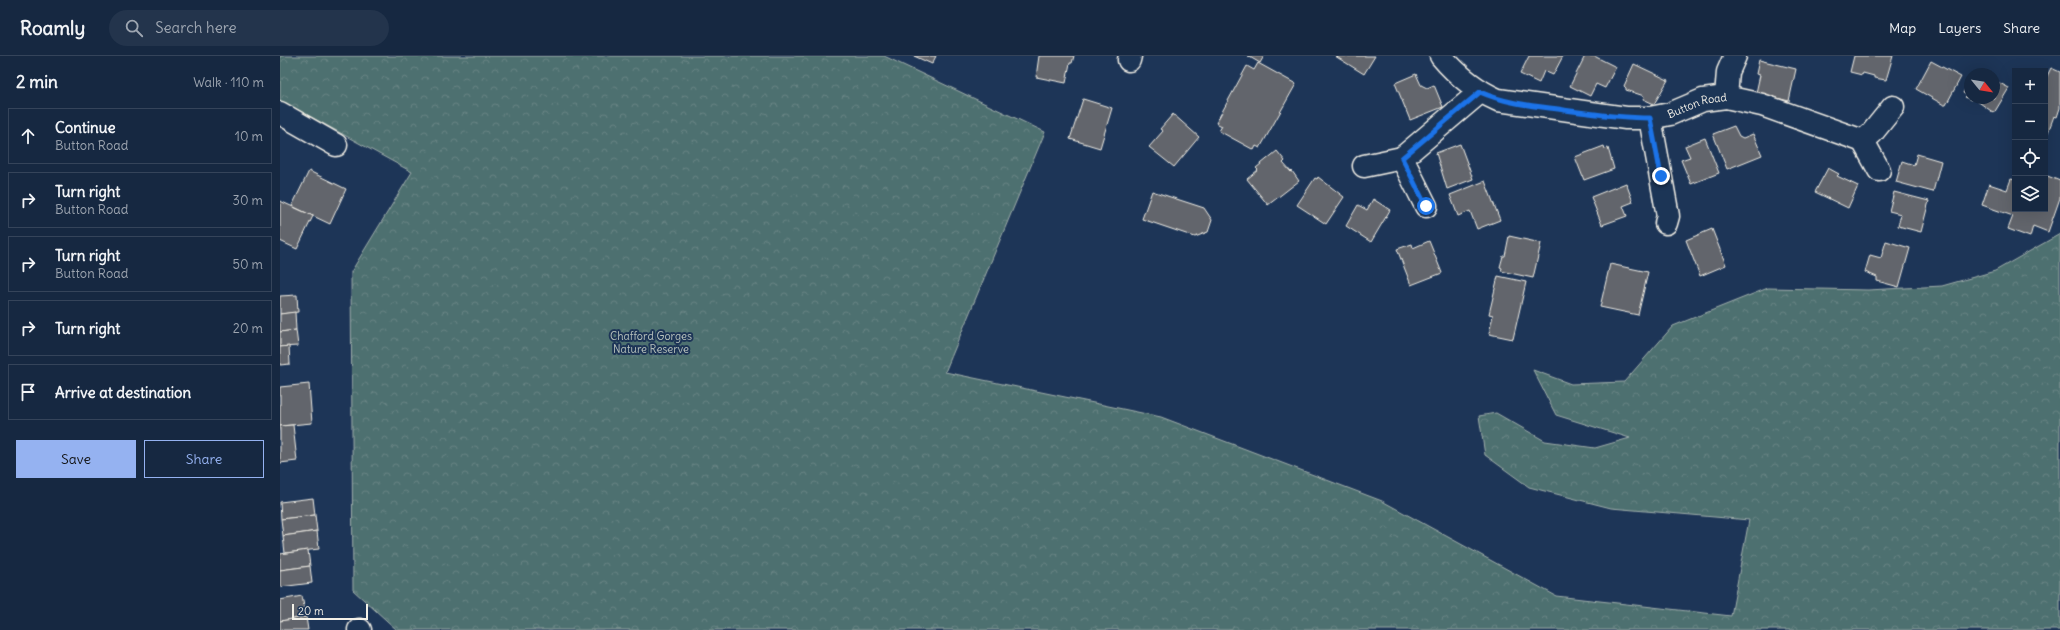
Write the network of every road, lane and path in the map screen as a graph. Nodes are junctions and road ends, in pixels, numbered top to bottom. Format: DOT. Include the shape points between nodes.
graph roads {
  1 [pos="1441,56"];
  2 [pos="1735,56"];
  3 [pos="1480,92"];
  4 [pos="1726,96"];
  5 [pos="1893,107"];
  6 [pos="281,115"];
  7 [pos="1650,118"];
  8 [pos="1863,141"];
  9 [pos="336,145"];
  10 [pos="1402,158"];
  11 [pos="1364,166"];
  12 [pos="1879,170"];
  13 [pos="1426,206"];
  14 [pos="1666,224"];
  1 -- 3 [label="street, Button Road" via="1457,74"];
  2 -- 4 [label="street" via="1728,72"];
  3 -- 7 [label="street, Button Road" via="1498,100 1526,105 1626,118"];
  3 -- 10 [label="street"];
  4 -- 7 [label="street, Button Road" via="1703,100 1670,114"];
  4 -- 8 [label="street, Button Road" via="1749,101"];
  5 -- 8 [label="street"];
  6 -- 9 [label="street"];
  7 -- 14 [label="street" via="1668,216"];
  8 -- 12 [label="street"];
  10 -- 11 [label="street"];
  10 -- 13 [label="street"];
}
